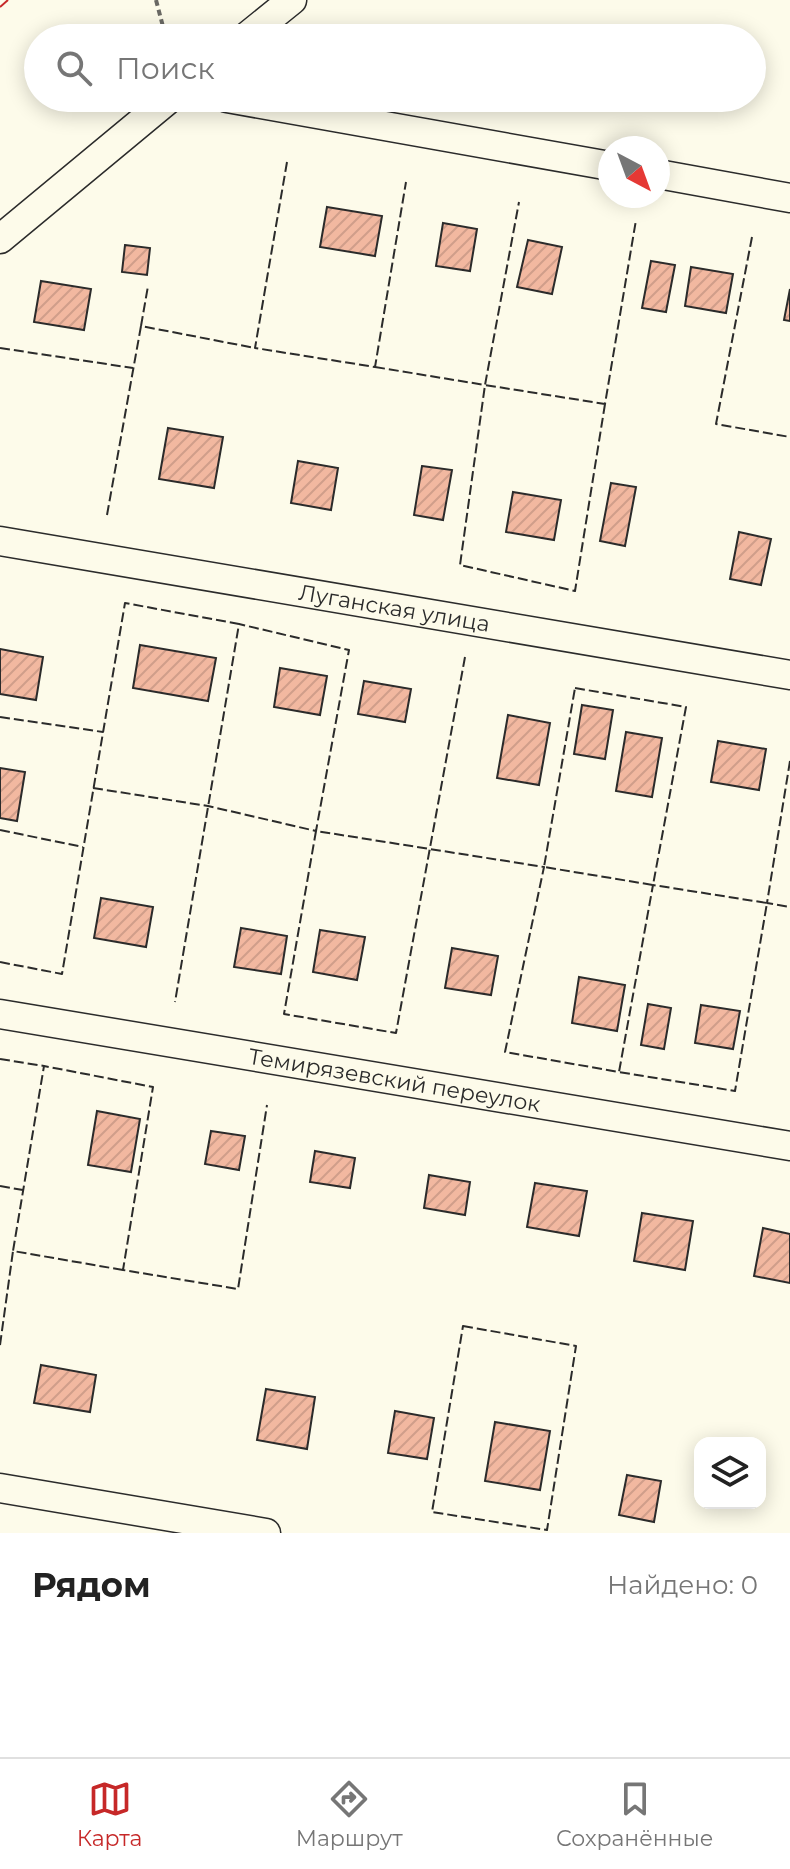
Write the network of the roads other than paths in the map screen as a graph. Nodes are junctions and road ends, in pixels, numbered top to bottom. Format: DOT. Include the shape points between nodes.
graph roads {
  1 [pos="292,0"];
  2 [pos="262,24"];
  3 [pos="153,112"];
  4 [pos="306,112"];
  5 [pos="598,164"];
  6 [pos="670,176"];
  7 [pos="790,198"];
  8 [pos="0,239"];
  9 [pos="0,541"];
  10 [pos="790,675"];
  11 [pos="0,1014"];
  12 [pos="790,1146"];
  13 [pos="0,1488"];
  14 [pos="266,1533"];
  1 -- 2 [label="street"];
  3 -- 8 [label="street"];
  4 -- 5 [label="street"];
  6 -- 7 [label="street"];
  9 -- 10 [label="street, Луганская улица"];
  11 -- 12 [label="street, Темирязевский переулок"];
  13 -- 14 [label="street"];
}
